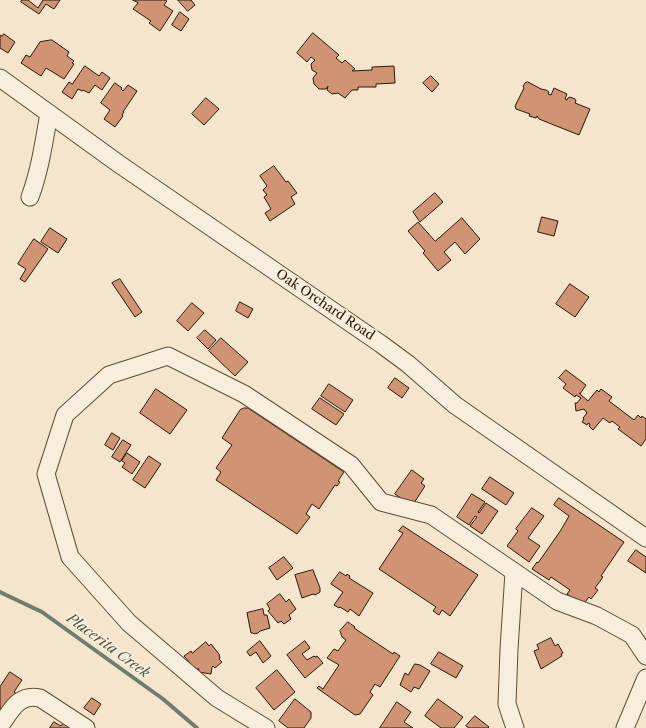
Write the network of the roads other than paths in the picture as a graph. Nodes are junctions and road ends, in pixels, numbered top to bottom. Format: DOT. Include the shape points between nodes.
graph roads {
  1 [pos="0,78"];
  2 [pos="49,113"];
  3 [pos="30,197"];
  4 [pos="646,538"];
  5 [pos="514,572"];
  6 [pos="646,656"];
  7 [pos="646,678"];
  8 [pos="0,726"];
  9 [pos="86,728"];
  10 [pos="266,728"];
  11 [pos="515,728"];
  12 [pos="625,728"];
  1 -- 2 [label="street, Oak Orchard Road"];
  2 -- 3 [label="street" via="42,159"];
  2 -- 4 [label="street, Oak Orchard Road" via="381,344 456,405"];
  5 -- 6 [label="street" via="557,601 597,616 632,635"];
  5 -- 10 [label="street" via="431,515 381,502 351,465 244,394 168,356 109,375 65,414 46,474 70,557 129,623 217,698"];
  5 -- 11 [label="street" via="507,704"];
  7 -- 12 [label="street"];
  8 -- 9 [label="street" via="20,700 34,697 40,698"];
}
